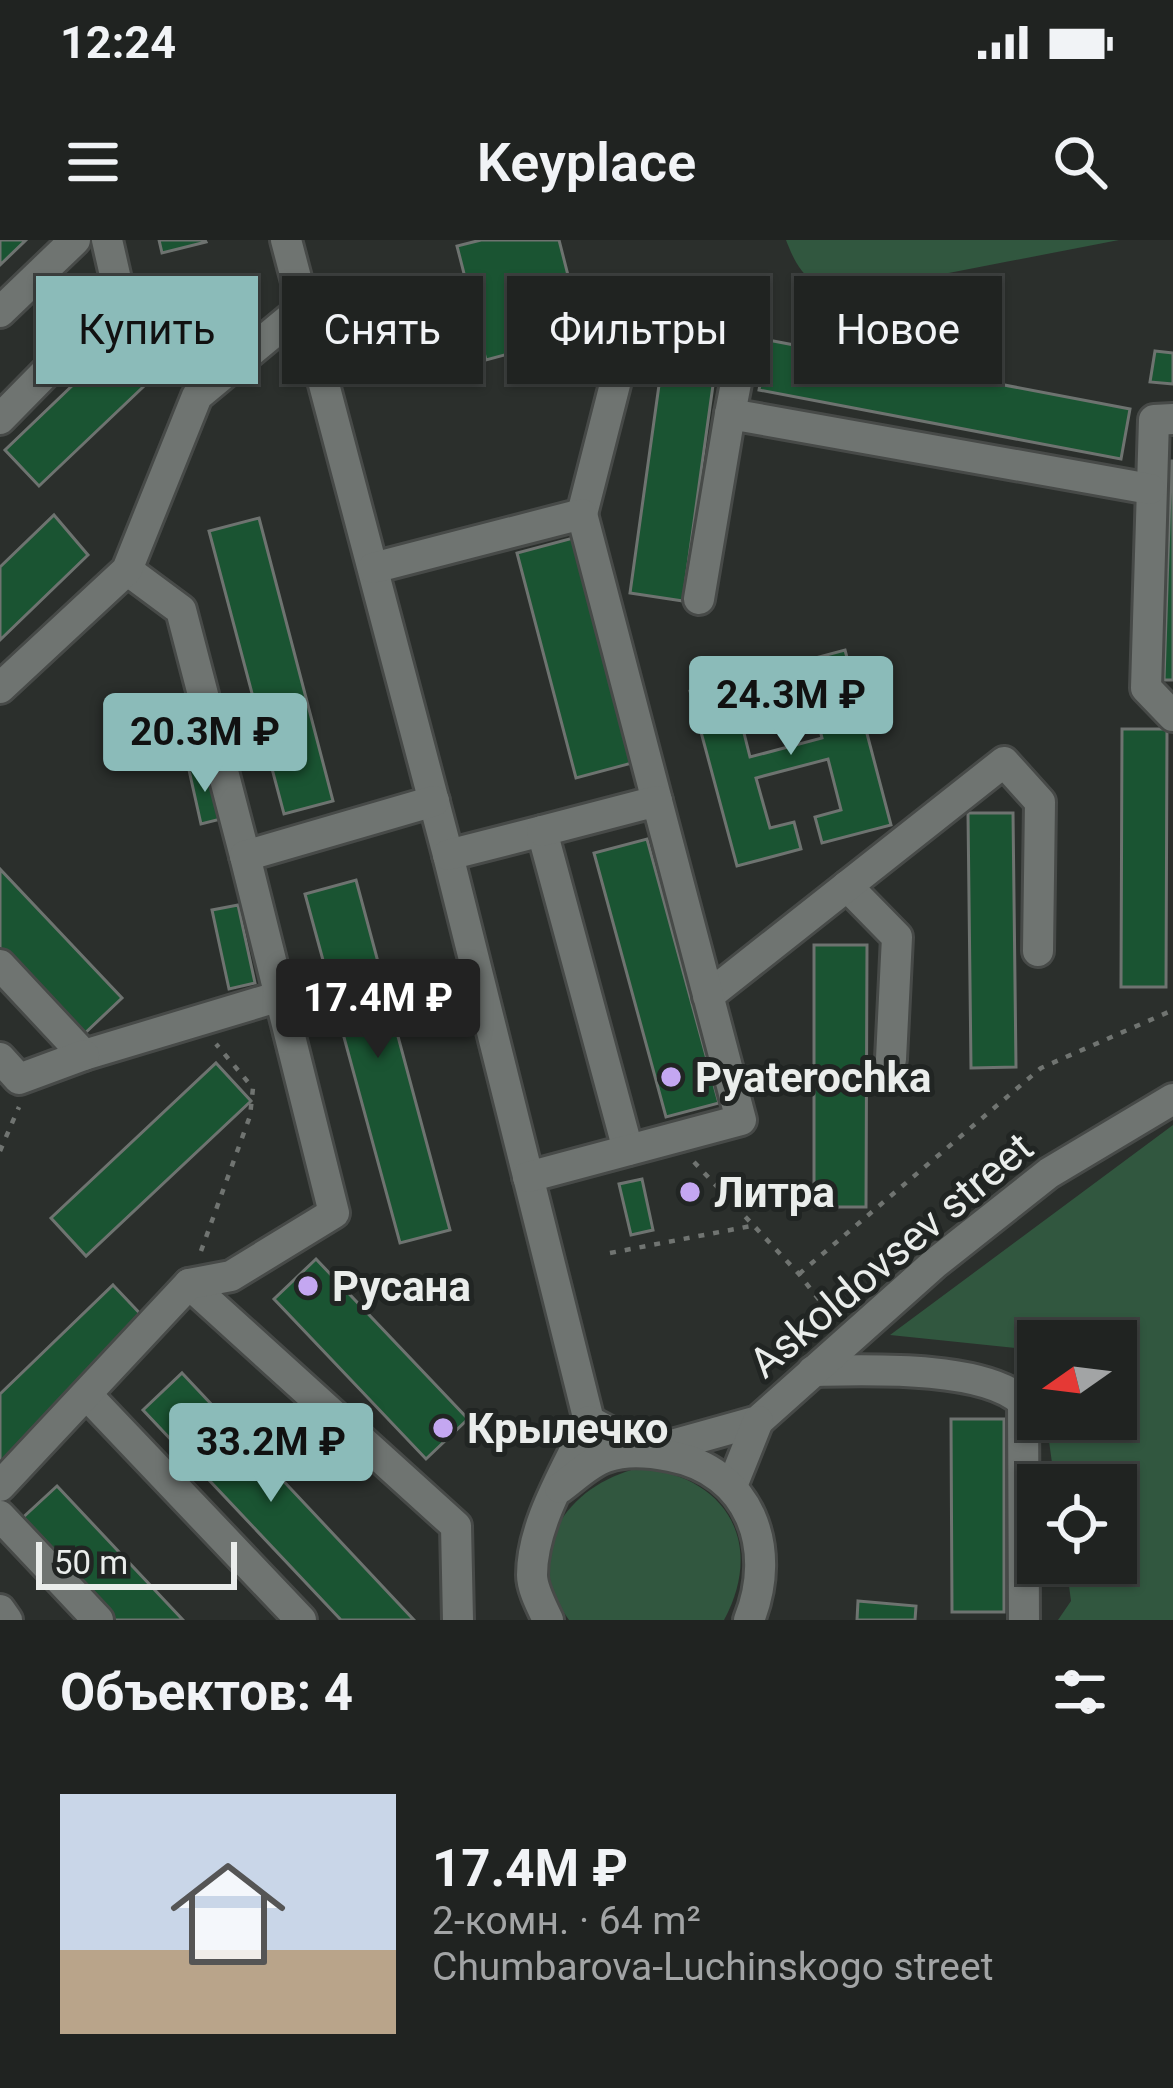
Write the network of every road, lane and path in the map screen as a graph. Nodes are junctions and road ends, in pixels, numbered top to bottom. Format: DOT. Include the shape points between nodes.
graph roads {
  1 [pos="75,240"];
  2 [pos="107,240"];
  3 [pos="286,240"];
  4 [pos="296,276"];
  5 [pos="0,312"];
  6 [pos="282,325"];
  7 [pos="324,384"];
  8 [pos="730,414"];
  9 [pos="0,419"];
  10 [pos="1173,419"];
  11 [pos="1150,489"];
  12 [pos="582,514"];
  13 [pos="373,568"];
  14 [pos="127,570"];
  15 [pos="699,599"];
  16 [pos="0,688"];
  17 [pos="1173,716"];
  18 [pos="434,801"];
  19 [pos="657,801"];
  20 [pos="542,831"];
  21 [pos="448,855"];
  22 [pos="245,856"];
  23 [pos="847,886"];
  24 [pos="1038,951"];
  25 [pos="0,965"];
  26 [pos="280,996"];
  27 [pos="708,996"];
  28 [pos="1173,1010"];
  29 [pos="197,1022"];
  30 [pos="84,1055"];
  31 [pos="891,1059"];
  32 [pos="10,1068"];
  33 [pos="1173,1099"];
  34 [pos="673,1138"];
  35 [pos="628,1150"];
  36 [pos="0,1151"];
  37 [pos="528,1177"];
  38 [pos="752,1226"];
  39 [pos="610,1253"];
  40 [pos="799,1274"];
  41 [pos="189,1284"];
  42 [pos="849,1338"];
  43 [pos="813,1371"];
  44 [pos="87,1395"];
  45 [pos="589,1421"];
  46 [pos="758,1421"];
  47 [pos="647,1452"];
  48 [pos="2,1483"];
  49 [pos="732,1486"];
  50 [pos="560,1488"];
  51 [pos="0,1516"];
  52 [pos="0,1610"];
  53 [pos="7,1620"];
  54 [pos="98,1620"];
  55 [pos="301,1620"];
  56 [pos="458,1620"];
  57 [pos="548,1620"];
  58 [pos="749,1620"];
  59 [pos="1024,1620"];
  1 -- 5 [label="street"];
  2 -- 9 [label="street" via="120,297"];
  3 -- 4 [label="street"];
  6 -- 14 [label="street" via="197,396"];
  7 -- 13 [label="street"];
  8 -- 11 [label="street"];
  8 -- 12 [label="street" via="743,347 739,322 711,305 653,313 624,349"];
  8 -- 15 [label="street"];
  10 -- 11 [label="street" via="1154,420"];
  11 -- 17 [label="street" via="1147,688"];
  12 -- 13 [label="street"];
  12 -- 19 [label="street"];
  13 -- 18 [label="street"];
  14 -- 16 [label="street"];
  14 -- 22 [label="street" via="181,610"];
  18 -- 21 [label="street"];
  18 -- 22 [label="street"];
  19 -- 20 [label="street"];
  19 -- 27 [label="street"];
  20 -- 21 [label="street"];
  20 -- 35 [label="street"];
  21 -- 37 [label="street"];
  22 -- 26 [label="street"];
  23 -- 24 [label="street" via="1004,762 1040,802"];
  23 -- 27 [label="street"];
  23 -- 31 [label="street" via="896,937"];
  25 -- 30 [label="street"];
  26 -- 29 [label="street"];
  26 -- 41 [label="street" via="334,1213 231,1276"];
  27 -- 34 [label="street" via="741,1120"];
  28 -- 40 [label="path" via="1041,1068"];
  29 -- 30 [label="street"];
  29 -- 41 [label="path" via="253,1088 250,1117"];
  30 -- 32 [label="street"];
  32 -- 36 [label="path" via="19,1111"];
  33 -- 42 [label="street, Askoldovsev street" via="1049,1173"];
  34 -- 35 [label="street"];
  34 -- 38 [label="path"];
  35 -- 37 [label="street"];
  37 -- 45 [label="street"];
  38 -- 39 [label="path"];
  38 -- 40 [label="path"];
  40 -- 42 [label="path"];
  41 -- 44 [label="street"];
  41 -- 56 [label="street" via="456,1526"];
  42 -- 43 [label="street, Askoldovsev street"];
  43 -- 46 [label="street, Askoldovsev street"];
  43 -- 59 [label="street" via="899,1370 1007,1387 1023,1402"];
  44 -- 48 [label="street"];
  44 -- 55 [label="street"];
  45 -- 47 [label="street"];
  45 -- 50 [label="street"];
  46 -- 47 [label="street, Askoldovsev street"];
  46 -- 49 [label="street"];
  47 -- 49 [label="street" via="697,1461"];
  47 -- 50 [label="street, Askoldovsev street" via="605,1457"];
  49 -- 58 [label="street" via="758,1534 758,1597"];
  50 -- 57 [label="street" via="546,1508 531,1578"];
  51 -- 54 [label="street"];
  52 -- 53 [label="street"];
}
